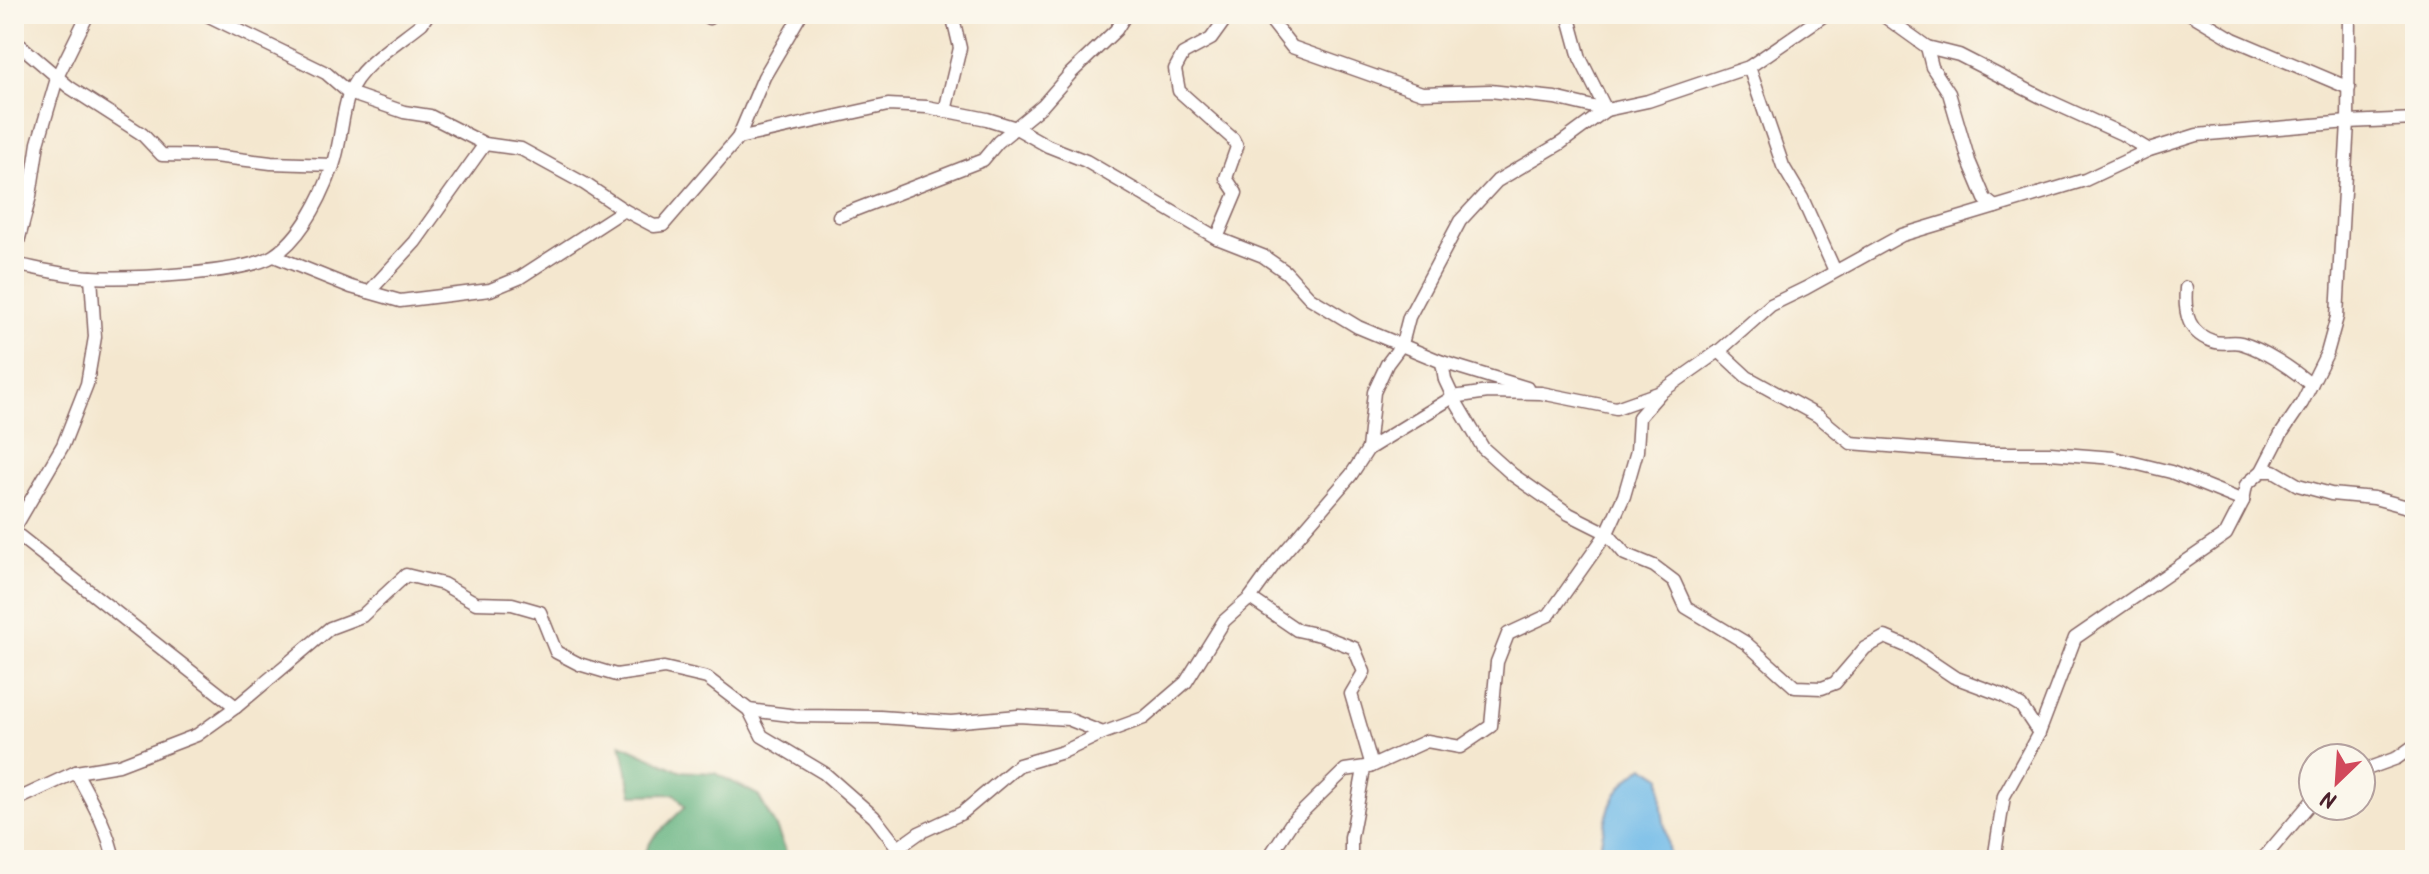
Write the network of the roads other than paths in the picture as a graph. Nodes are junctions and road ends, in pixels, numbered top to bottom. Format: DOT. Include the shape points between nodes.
graph roads {
  1 [pos="88,14"];
  2 [pos="205,14"];
  3 [pos="428,14"];
  4 [pos="801,14"];
  5 [pos="952,14"];
  6 [pos="1126,14"];
  7 [pos="1229,14"];
  8 [pos="1266,14"];
  9 [pos="1568,14"];
  10 [pos="1826,14"];
  11 [pos="1881,14"];
  12 [pos="2191,14"];
  13 [pos="2349,14"];
  14 [pos="14,40"];
  15 [pos="1927,47"];
  16 [pos="1749,67"];
  17 [pos="58,75"];
  18 [pos="2349,88"];
  19 [pos="349,93"];
  20 [pos="1606,110"];
  21 [pos="945,111"];
  22 [pos="2415,119"];
  23 [pos="2348,122"];
  24 [pos="1016,128"];
  25 [pos="738,138"];
  26 [pos="485,144"];
  27 [pos="2149,150"];
  28 [pos="333,165"];
  29 [pos="1995,207"];
  30 [pos="624,210"];
  31 [pos="839,216"];
  32 [pos="1217,238"];
  33 [pos="274,256"];
  34 [pos="14,257"];
  35 [pos="14,264"];
  36 [pos="1835,271"];
  37 [pos="91,277"];
  38 [pos="2186,288"];
  39 [pos="369,292"];
  40 [pos="1402,344"];
  41 [pos="1719,351"];
  42 [pos="1442,362"];
  43 [pos="2311,385"];
  44 [pos="1661,392"];
  45 [pos="1541,393"];
  46 [pos="1453,397"];
  47 [pos="1368,449"];
  48 [pos="2262,471"];
  49 [pos="2243,501"];
  50 [pos="2415,509"];
  51 [pos="14,530"];
  52 [pos="1607,533"];
  53 [pos="1250,598"];
  54 [pos="236,707"];
  55 [pos="749,710"];
  56 [pos="1103,733"];
  57 [pos="2039,733"];
  58 [pos="2415,745"];
  59 [pos="2377,765"];
  60 [pos="1372,766"];
  61 [pos="76,772"];
  62 [pos="14,801"];
  63 [pos="2297,819"];
  64 [pos="899,854"];
  65 [pos="114,860"];
  66 [pos="1267,860"];
  67 [pos="1351,860"];
  68 [pos="1994,860"];
  69 [pos="2262,860"];
  1 -- 17 [label="street"];
  2 -- 19 [label="street" via="326,73"];
  3 -- 19 [label="street" via="361,72"];
  4 -- 25 [label="street" via="764,77"];
  5 -- 21 [label="street" via="960,48"];
  6 -- 24 [label="street"];
  7 -- 32 [label="street" via="1211,39 1183,54 1175,69 1179,91 1237,147 1226,178 1236,193"];
  8 -- 20 [label="street" via="1292,47 1422,93 1490,91"];
  9 -- 20 [label="street" via="1580,58"];
  10 -- 16 [label="street"];
  11 -- 15 [label="street"];
  12 -- 18 [label="street" via="2233,39"];
  13 -- 18 [label="street"];
  14 -- 17 [label="street"];
  15 -- 27 [label="street" via="1959,55"];
  15 -- 29 [label="street" via="1932,67 1949,93 1985,199"];
  16 -- 20 [label="street"];
  16 -- 36 [label="street" via="1783,166"];
  17 -- 28 [label="street" via="142,134 162,155"];
  17 -- 34 [label="street"];
  18 -- 23 [label="street"];
  19 -- 26 [label="street" via="430,116"];
  19 -- 28 [label="street"];
  20 -- 40 [label="street" via="1497,181 1460,221 1409,317"];
  21 -- 24 [label="street"];
  21 -- 25 [label="street" via="888,105"];
  22 -- 23 [label="street"];
  23 -- 27 [label="street" via="2197,135"];
  23 -- 43 [label="street" via="2337,317"];
  24 -- 31 [label="street" via="983,160"];
  24 -- 32 [label="street" via="1086,161"];
  25 -- 30 [label="street" via="663,225 654,226"];
  26 -- 30 [label="street" via="521,149"];
  26 -- 39 [label="street" via="415,242"];
  27 -- 29 [label="street" via="2085,180"];
  28 -- 33 [label="street" via="298,232"];
  29 -- 36 [label="street" via="1902,235"];
  30 -- 39 [label="street" via="519,278 490,290 400,301"];
  32 -- 40 [label="street" via="1263,256 1310,298 1358,327"];
  33 -- 37 [label="street" via="233,268"];
  33 -- 39 [label="street"];
  35 -- 37 [label="street"];
  36 -- 41 [label="street" via="1771,305"];
  37 -- 51 [label="street" via="95,337 87,384 63,445"];
  38 -- 43 [label="street" via="2184,311 2194,331 2217,343 2240,343 2292,369"];
  40 -- 42 [label="street"];
  40 -- 47 [label="street" via="1374,392"];
  41 -- 44 [label="street"];
  41 -- 49 [label="street" via="1747,377 1818,416 1851,443 2114,458 2171,472"];
  42 -- 45 [label="street"];
  42 -- 46 [label="street"];
  43 -- 48 [label="street"];
  44 -- 45 [label="street" via="1616,408"];
  44 -- 52 [label="street" via="1639,417 1637,451"];
  45 -- 46 [label="street"];
  46 -- 47 [label="street"];
  46 -- 52 [label="street" via="1483,448 1513,475"];
  47 -- 53 [label="street"];
  48 -- 49 [label="street" via="2246,485"];
  48 -- 50 [label="street" via="2331,494"];
  49 -- 57 [label="street" via="2226,534 2075,638"];
  51 -- 54 [label="street"];
  52 -- 57 [label="street" via="1625,554 1674,581 1686,607 1746,643 1795,687 1835,683 1865,648 1885,637 1954,677 2021,706"];
  52 -- 60 [label="street" via="1549,615 1508,634 1497,662 1491,726 1460,747 1427,741"];
  53 -- 56 [label="street" via="1224,621 1186,682 1144,718"];
  53 -- 60 [label="street" via="1297,630 1354,648 1364,672 1351,694"];
  54 -- 55 [label="street" via="330,628 362,616 406,575 443,584 476,603 512,604 540,612 556,652 579,664 616,675 664,668 707,678"];
  54 -- 61 [label="street" via="197,735 119,765"];
  55 -- 56 [label="street" via="951,722 1018,716 1068,719"];
  55 -- 64 [label="street" via="762,736 824,773 874,817"];
  56 -- 64 [label="street" via="1019,765 962,813 919,833"];
  57 -- 68 [label="street" via="2004,796"];
  58 -- 59 [label="street"];
  60 -- 66 [label="street" via="1345,770 1292,822"];
  60 -- 67 [label="street" via="1364,769"];
  61 -- 62 [label="street"];
  61 -- 65 [label="street" via="102,821"];
  63 -- 69 [label="street"];
}
